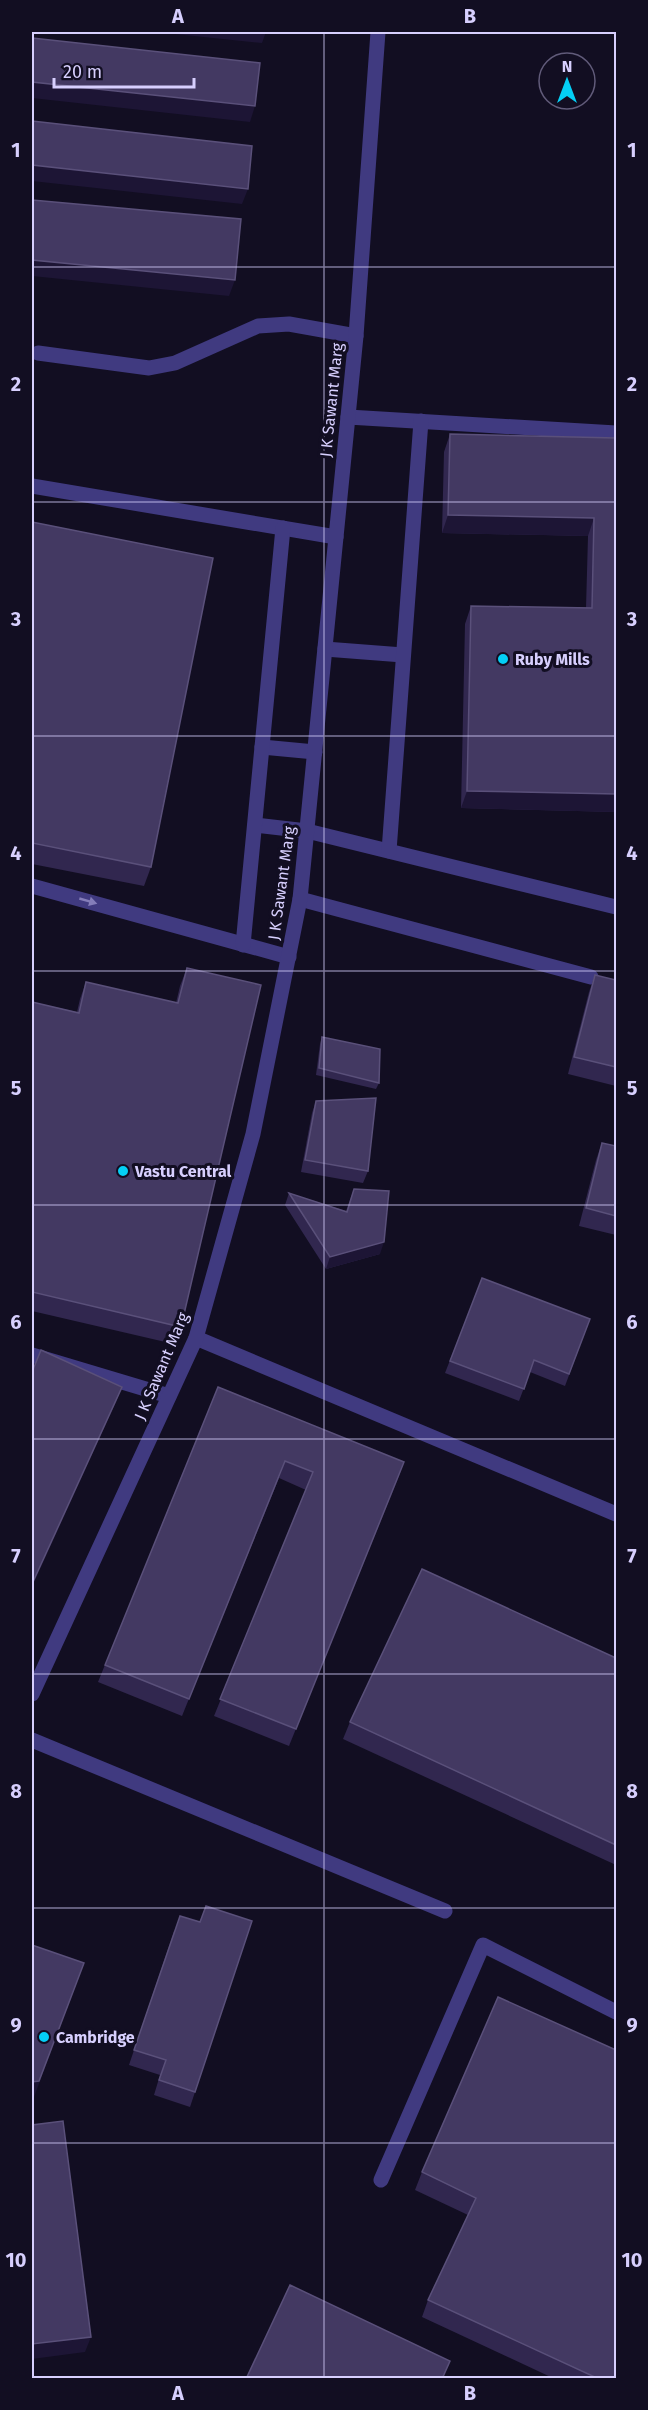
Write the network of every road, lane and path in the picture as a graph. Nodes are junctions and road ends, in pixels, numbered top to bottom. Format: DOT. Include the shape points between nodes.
graph roads {
  1 [pos="378,32"];
  2 [pos="356,336"];
  3 [pos="38,353"];
  4 [pos="348,417"];
  5 [pos="421,421"];
  6 [pos="616,433"];
  7 [pos="32,486"];
  8 [pos="283,528"];
  9 [pos="336,537"];
  10 [pos="325,649"];
  11 [pos="404,655"];
  12 [pos="262,747"];
  13 [pos="315,752"];
  14 [pos="255,825"];
  15 [pos="307,831"];
  16 [pos="389,851"];
  17 [pos="32,886"];
  18 [pos="300,899"];
  19 [pos="616,906"];
  20 [pos="243,945"];
  21 [pos="289,957"];
  22 [pos="591,977"];
  23 [pos="196,1338"];
  24 [pos="32,1355"];
  25 [pos="169,1396"];
  26 [pos="616,1514"];
  27 [pos="32,1694"];
  28 [pos="32,1740"];
  29 [pos="444,1911"];
  30 [pos="616,2012"];
  31 [pos="381,2180"];
  1 -- 2 [label="street, J K Sawant Marg"];
  2 -- 3 [label="street" via="289,324 258,326 175,363 149,368"];
  2 -- 4 [label="street, J K Sawant Marg"];
  4 -- 5 [label="street"];
  4 -- 9 [label="street, J K Sawant Marg"];
  5 -- 6 [label="street"];
  5 -- 11 [label="street"];
  7 -- 8 [label="street"];
  8 -- 9 [label="street"];
  8 -- 12 [label="street"];
  9 -- 10 [label="street, J K Sawant Marg"];
  10 -- 11 [label="street"];
  10 -- 13 [label="street, J K Sawant Marg"];
  11 -- 16 [label="street"];
  12 -- 13 [label="street"];
  12 -- 14 [label="street"];
  13 -- 15 [label="street, J K Sawant Marg"];
  14 -- 15 [label="street"];
  14 -- 20 [label="street"];
  15 -- 16 [label="street"];
  15 -- 18 [label="street, J K Sawant Marg"];
  16 -- 19 [label="street"];
  17 -- 20 [label="street, one-way"];
  18 -- 21 [label="street, J K Sawant Marg"];
  18 -- 22 [label="street"];
  20 -- 21 [label="street"];
  21 -- 23 [label="street, J K Sawant Marg" via="253,1134"];
  23 -- 25 [label="street, J K Sawant Marg"];
  23 -- 26 [label="street"];
  24 -- 25 [label="street"];
  25 -- 27 [label="street, J K Sawant Marg"];
  28 -- 29 [label="street"];
  30 -- 31 [label="street" via="483,1945"];
}
